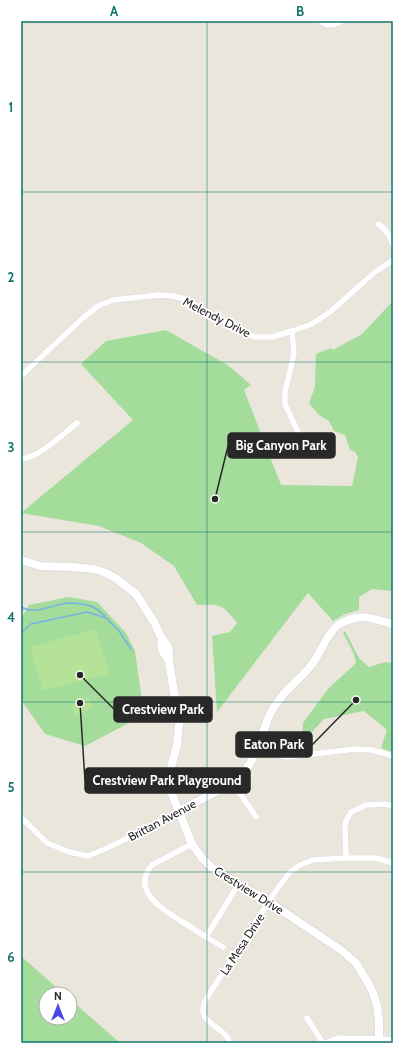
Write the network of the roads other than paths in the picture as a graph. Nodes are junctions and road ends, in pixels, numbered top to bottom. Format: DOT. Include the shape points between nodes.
graph roads {
  1 [pos="321,21"];
  2 [pos="341,21"];
  3 [pos="378,224"];
  4 [pos="393,245"];
  5 [pos="393,260"];
  6 [pos="292,332"];
  7 [pos="21,376"];
  8 [pos="77,423"];
  9 [pos="306,449"];
  10 [pos="21,459"];
  11 [pos="21,560"];
  12 [pos="393,624"];
  13 [pos="257,748"];
  14 [pos="393,756"];
  15 [pos="233,783"];
  16 [pos="393,806"];
  17 [pos="179,811"];
  18 [pos="21,817"];
  19 [pos="256,817"];
  20 [pos="192,844"];
  21 [pos="346,858"];
  22 [pos="393,863"];
  23 [pos="238,885"];
  24 [pos="269,902"];
  25 [pos="206,937"];
  26 [pos="223,947"];
  27 [pos="307,1018"];
  28 [pos="393,1040"];
  29 [pos="379,1041"];
  30 [pos="230,1043"];
  31 [pos="325,1043"];
  1 -- 2 [label="street" via="330,25"];
  3 -- 4 [label="street" via="388,234"];
  5 -- 6 [label="street, Melendy Drive" via="375,272 330,312 312,324"];
  6 -- 7 [label="street, Melendy Drive" via="272,337 255,336 240,331 188,300 174,296 112,300 98,306 84,317"];
  6 -- 9 [label="street" via="294,354 284,392 284,404"];
  8 -- 10 [label="street" via="38,453"];
  11 -- 17 [label="main road, Crestview Drive" via="40,566 94,569 106,573 136,594 154,622 169,651 179,724 169,781"];
  12 -- 13 [label="main road, Brittan Avenue" via="360,617 337,625 310,667 276,704"];
  13 -- 14 [label="street" via="288,757 356,749"];
  13 -- 15 [label="main road, Brittan Avenue" via="252,761"];
  15 -- 17 [label="main road, Brittan Avenue"];
  15 -- 19 [label="street"];
  16 -- 21 [label="street" via="366,805 351,812 345,827"];
  17 -- 18 [label="street, Brittan Avenue" via="88,856 47,843"];
  17 -- 20 [label="main road, Crestview Drive"];
  20 -- 23 [label="main road, Crestview Drive" via="213,869"];
  20 -- 25 [label="street" via="152,865 145,874 145,882 148,894 157,904"];
  21 -- 22 [label="street, La Mesa Drive" via="376,858"];
  21 -- 24 [label="street, La Mesa Drive" via="313,860 300,865 289,873"];
  23 -- 24 [label="main road, Crestview Drive"];
  23 -- 25 [label="street"];
  24 -- 29 [label="main road, Crestview Drive" via="341,950 356,963 377,1005"];
  24 -- 30 [label="street, La Mesa Drive" via="202,1009 206,1020 220,1030"];
  25 -- 26 [label="street"];
  27 -- 31 [label="street"];
  28 -- 29 [label="street"];
  29 -- 31 [label="street" via="338,1038"];
}
